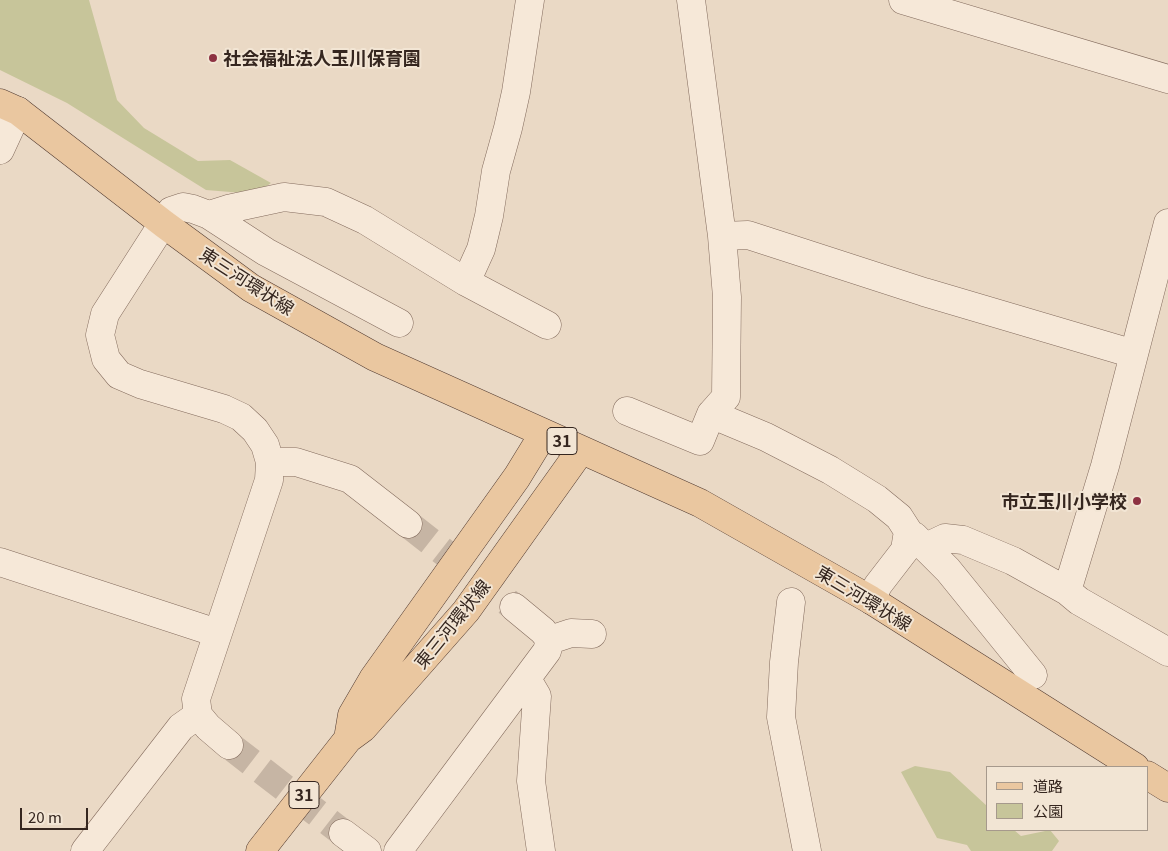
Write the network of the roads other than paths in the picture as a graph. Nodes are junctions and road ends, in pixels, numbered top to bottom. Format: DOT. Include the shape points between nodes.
graph roads {
  1 [pos="530,0"];
  2 [pos="691,0"];
  3 [pos="903,0"];
  4 [pos="1168,78"];
  5 [pos="9,107"];
  6 [pos="0,150"];
  7 [pos="209,215"];
  8 [pos="1168,223"];
  9 [pos="164,224"];
  10 [pos="722,236"];
  11 [pos="466,282"];
  12 [pos="399,323"];
  13 [pos="547,326"];
  14 [pos="1134,354"];
  15 [pos="627,411"];
  16 [pos="711,414"];
  17 [pos="544,433"];
  18 [pos="581,450"];
  19 [pos="270,462"];
  20 [pos="408,524"];
  21 [pos="917,539"];
  22 [pos="0,562"];
  23 [pos="1067,591"];
  24 [pos="871,600"];
  25 [pos="791,602"];
  26 [pos="514,607"];
  27 [pos="217,633"];
  28 [pos="592,634"];
  29 [pos="550,640"];
  30 [pos="1168,652"];
  31 [pos="1034,675"];
  32 [pos="527,679"];
  33 [pos="198,716"];
  34 [pos="348,739"];
  35 [pos="229,744"];
  36 [pos="1133,766"];
  37 [pos="1148,776"];
  38 [pos="1168,788"];
  39 [pos="343,833"];
  40 [pos="85,851"];
  41 [pos="260,851"];
  42 [pos="367,851"];
  43 [pos="398,851"];
  44 [pos="541,851"];
  45 [pos="808,851"];
  1 -- 11 [label="street" via="516,92 496,171 489,216 481,249"];
  2 -- 10 [label="street"];
  3 -- 4 [label="street"];
  5 -- 6 [label="street"];
  5 -- 9 [label="main road, 東三河環状線 / 31"];
  7 -- 9 [label="street" via="183,207 171,211"];
  7 -- 11 [label="street" via="284,197 326,202 365,220"];
  7 -- 12 [label="street" via="266,252"];
  8 -- 14 [label="street"];
  9 -- 17 [label="main road, 東三河環状線 / 31" via="251,288 375,357"];
  9 -- 19 [label="street" via="105,314 100,335 106,359 119,375 241,417 265,445"];
  10 -- 14 [label="street" via="748,234 924,292"];
  10 -- 16 [label="street" via="727,297 726,397"];
  11 -- 13 [label="street"];
  14 -- 23 [label="street" via="1106,466"];
  15 -- 16 [label="street" via="700,441"];
  16 -- 21 [label="street" via="766,437 877,498"];
  17 -- 18 [label="main road, 東三河環状線 / 31"];
  17 -- 34 [label="main road, 東三河環状線 / 31" via="517,477 373,679 352,715"];
  18 -- 24 [label="main road, 東三河環状線 / 31" via="700,503"];
  18 -- 34 [label="main road, 東三河環状線 / 31" via="466,611 363,728"];
  19 -- 20 [label="street" via="296,462 350,479"];
  19 -- 27 [label="street" via="270,480"];
  21 -- 23 [label="street" via="963,540 1013,561"];
  21 -- 24 [label="street" via="878,585"];
  21 -- 31 [label="street" via="948,570"];
  22 -- 27 [label="street"];
  23 -- 30 [label="street" via="1079,602"];
  24 -- 36 [label="main road, 東三河環状線 / 31"];
  25 -- 45 [label="street" via="781,717"];
  26 -- 29 [label="street"];
  27 -- 33 [label="street" via="196,699"];
  28 -- 29 [label="street" via="571,633"];
  29 -- 32 [label="street" via="547,652"];
  32 -- 43 [label="street"];
  32 -- 44 [label="street" via="537,696 531,782"];
  33 -- 35 [label="street"];
  33 -- 40 [label="street" via="181,727"];
  34 -- 41 [label="main road, 東三河環状線 / 31"];
  37 -- 38 [label="main road"];
  39 -- 42 [label="street"];
}
